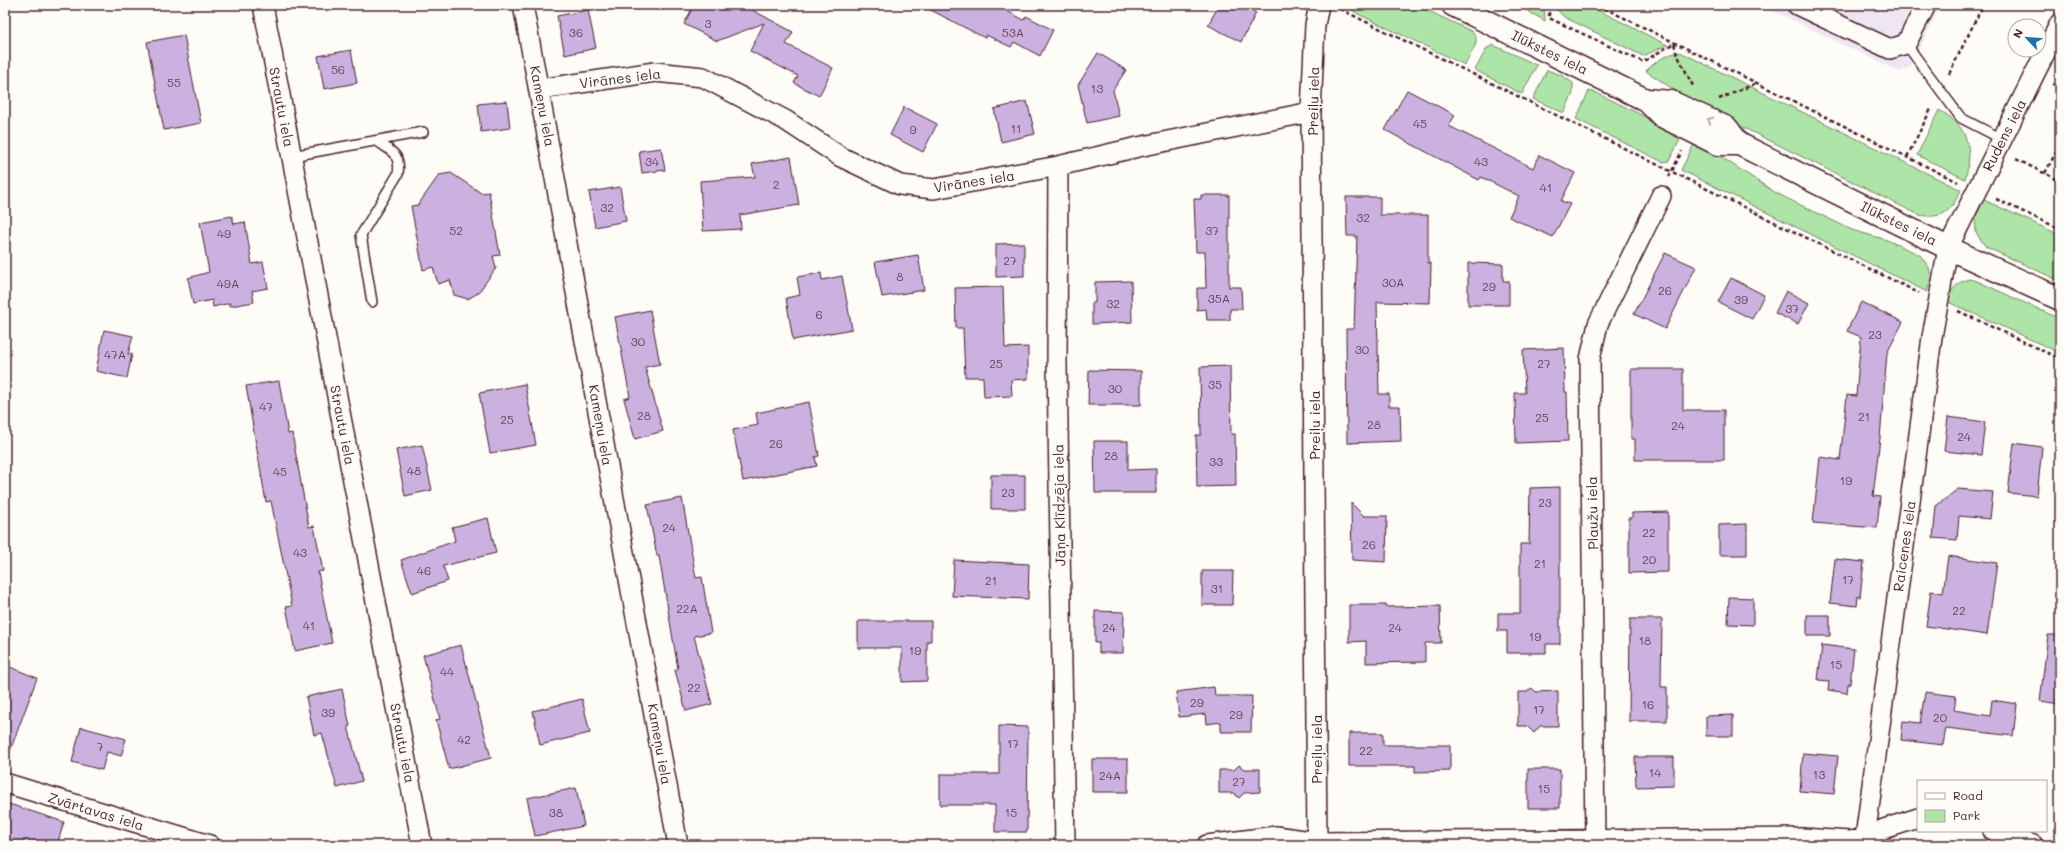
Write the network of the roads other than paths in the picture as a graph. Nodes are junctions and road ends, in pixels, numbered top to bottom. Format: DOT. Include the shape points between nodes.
graph roads {
  1 [pos="263,5"];
  2 [pos="523,5"];
  3 [pos="1319,5"];
  4 [pos="1453,5"];
  5 [pos="1797,5"];
  6 [pos="1926,5"];
  7 [pos="1479,11"];
  8 [pos="2060,23"];
  9 [pos="1906,44"];
  10 [pos="540,89"];
  11 [pos="1311,112"];
  12 [pos="424,132"];
  13 [pos="377,141"];
  14 [pos="1999,144"];
  15 [pos="292,156"];
  16 [pos="1058,166"];
  17 [pos="1661,196"];
  18 [pos="1948,248"];
  19 [pos="2060,299"];
  20 [pos="372,302"];
  21 [pos="5,783"];
  22 [pos="1917,818"];
  23 [pos="1996,832"];
  24 [pos="1865,841"];
  25 [pos="1317,843"];
  26 [pos="1595,843"];
  27 [pos="210,845"];
  28 [pos="422,845"];
  29 [pos="678,845"];
  30 [pos="1065,845"];
  31 [pos="1207,845"];
  32 [pos="2033,845"];
  1 -- 15 [label="street, Strautu iela"];
  2 -- 10 [label="street, Kameņu iela"];
  3 -- 11 [label="street, Preiļu iela" via="1315,25"];
  4 -- 7 [label="street, Ilūkstes iela"];
  5 -- 9 [label="street" via="1890,49"];
  6 -- 9 [label="street"];
  7 -- 18 [label="street, Ilūkstes iela" via="1646,100 1671,102 1727,128 1739,144"];
  8 -- 14 [label="street, Rudens iela"];
  9 -- 14 [label="lane" via="1961,118"];
  10 -- 16 [label="street, Virānes iela" via="655,72 703,77 785,120 840,157 900,185 946,188"];
  10 -- 29 [label="street, Kameņu iela"];
  11 -- 16 [label="street, Virānes iela"];
  11 -- 25 [label="street, Preiļu iela"];
  12 -- 13 [label="lane"];
  13 -- 15 [label="lane"];
  13 -- 20 [label="lane" via="396,154 400,163 398,174 361,235"];
  14 -- 18 [label="street, Rudens iela"];
  15 -- 28 [label="street, Strautu iela"];
  16 -- 30 [label="street, Jāņa Klīdzēja iela" via="1057,364"];
  17 -- 26 [label="street, Plaužu iela" via="1598,324 1590,359"];
  18 -- 19 [label="street, Ilūkstes iela"];
  18 -- 24 [label="street, Raicenes iela" via="1931,345"];
  21 -- 27 [label="street, Zvārtavas iela"];
  22 -- 24 [label="street" via="1884,829"];
  23 -- 32 [label="street"];
  24 -- 26 [label="street" via="1802,838"];
  25 -- 26 [label="street"];
  25 -- 31 [label="street" via="1276,836"];
}
